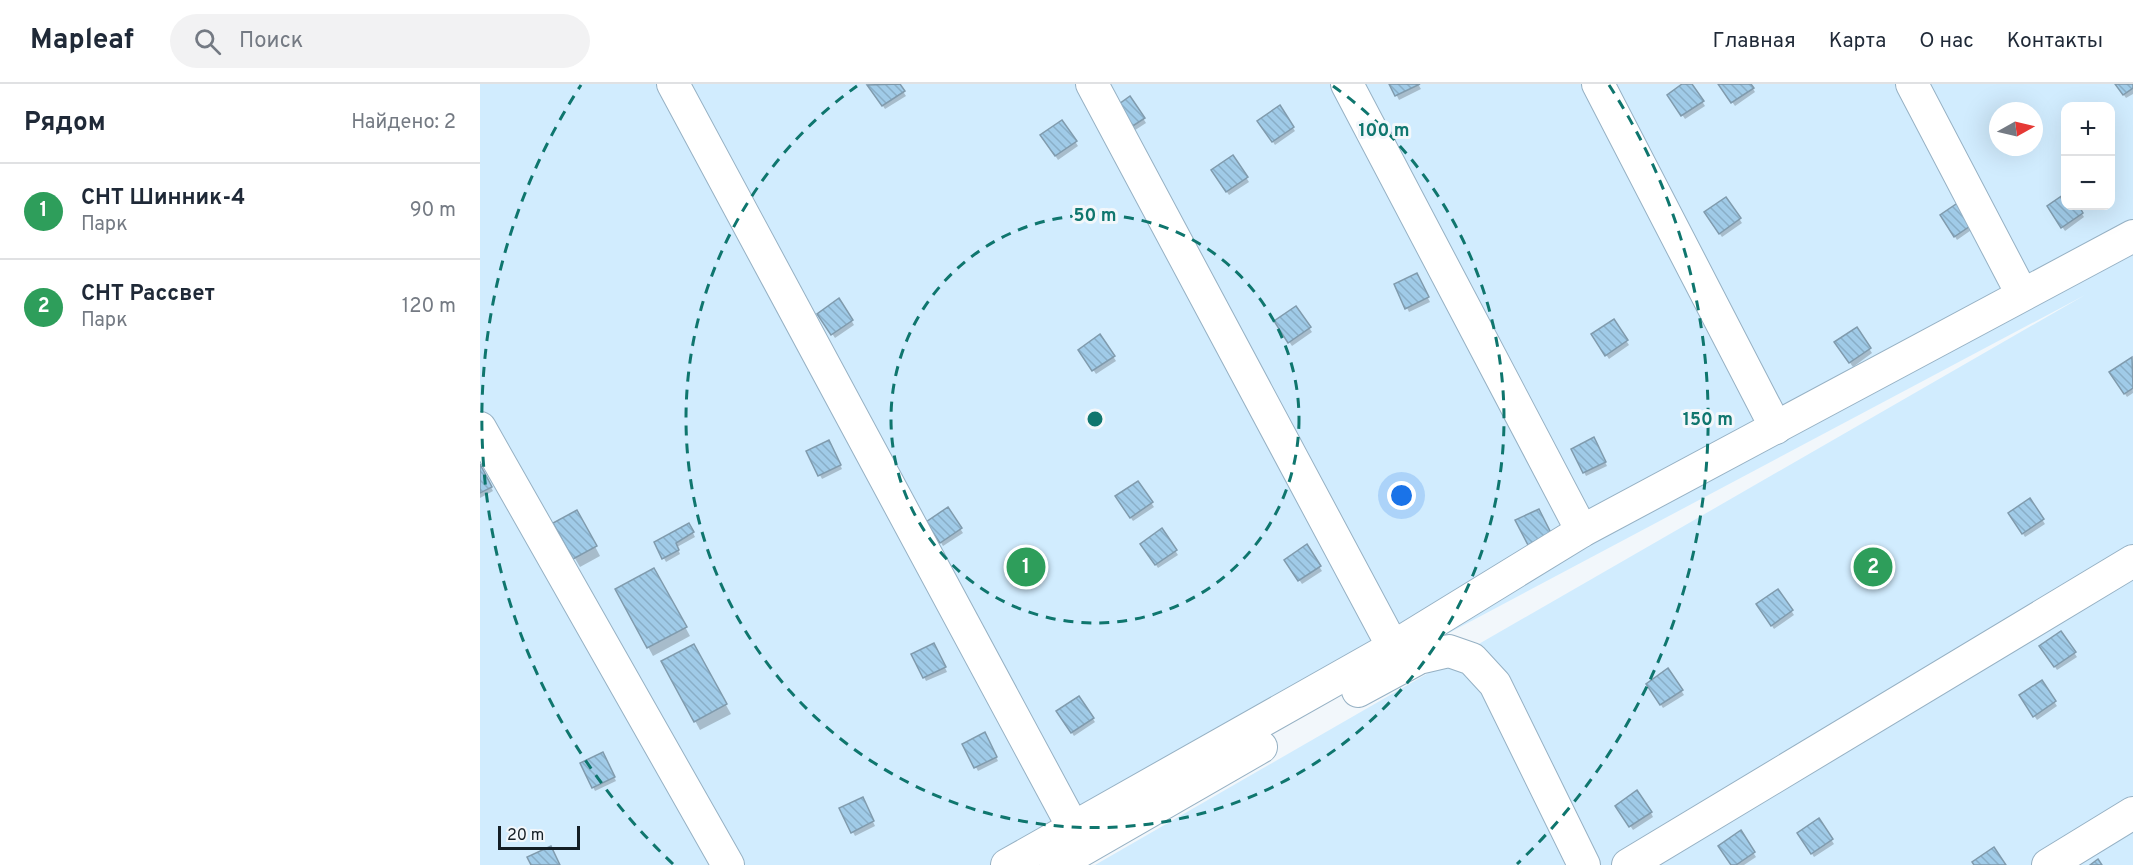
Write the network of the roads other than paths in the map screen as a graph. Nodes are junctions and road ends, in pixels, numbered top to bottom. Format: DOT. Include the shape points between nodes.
graph roads {
  1 [pos="673,84"];
  2 [pos="1092,84"];
  3 [pos="1347,84"];
  4 [pos="1598,84"];
  5 [pos="1912,84"];
  6 [pos="2133,236"];
  7 [pos="2022,294"];
  8 [pos="480,428"];
  9 [pos="1776,428"];
  10 [pos="1582,531"];
  11 [pos="2133,561"];
  12 [pos="1393,647"];
  13 [pos="2133,813"];
  14 [pos="1086,847"];
  15 [pos="728,865"];
  16 [pos="1006,865"];
  17 [pos="1056,865"];
  18 [pos="1584,865"];
  19 [pos="1628,865"];
  20 [pos="2048,865"];
  1 -- 14 [label="lane"];
  2 -- 12 [label="lane"];
  3 -- 10 [label="lane"];
  4 -- 9 [label="lane"];
  5 -- 7 [label="lane"];
  6 -- 7 [label="lane"];
  7 -- 9 [label="lane"];
  8 -- 15 [label="lane"];
  9 -- 10 [label="lane"];
  10 -- 12 [label="lane"];
  11 -- 19 [label="lane"];
  12 -- 14 [label="lane"];
  13 -- 20 [label="lane"];
  14 -- 16 [label="lane"];
  14 -- 17 [label="lane"];
  14 -- 18 [label="lane" via="1353,693 1419,658 1449,651 1472,659 1495,684"];
}
